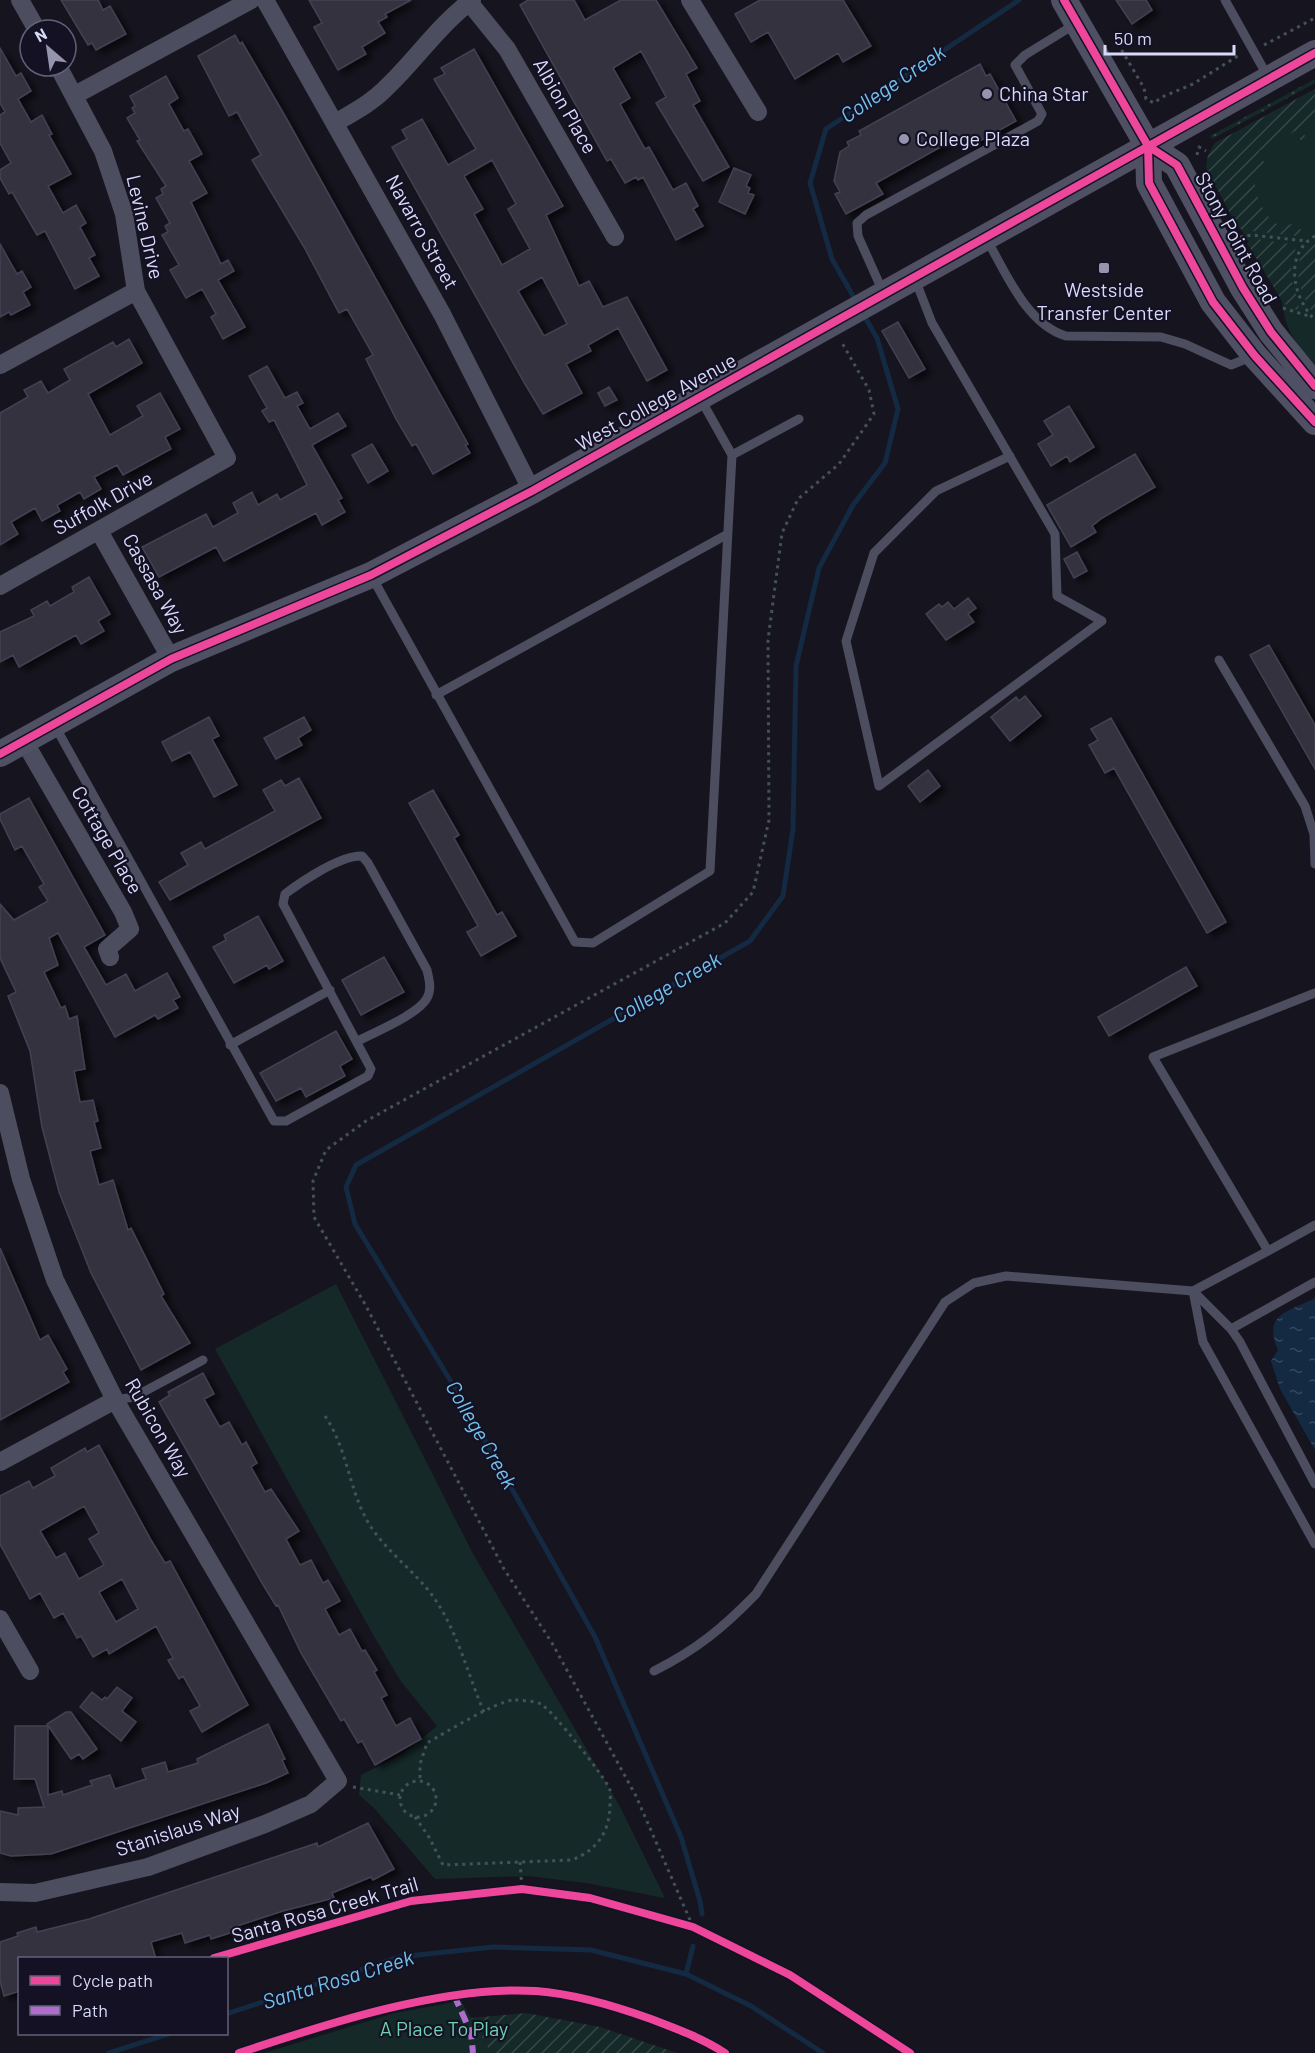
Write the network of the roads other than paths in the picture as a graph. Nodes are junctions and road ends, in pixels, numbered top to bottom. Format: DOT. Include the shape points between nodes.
graph roads {
  1 [pos="20,0"];
  2 [pos="251,0"];
  3 [pos="265,0"];
  4 [pos="690,0"];
  5 [pos="1225,0"];
  6 [pos="470,1"];
  7 [pos="1068,8"];
  8 [pos="30,18"];
  9 [pos="1315,53"];
  10 [pos="65,78"];
  11 [pos="1269,79"];
  12 [pos="75,95"];
  13 [pos="758,112"];
  14 [pos="335,123"];
  15 [pos="1148,146"];
  16 [pos="615,237"];
  17 [pos="986,238"];
  18 [pos="914,277"];
  19 [pos="136,291"];
  20 [pos="874,299"];
  21 [pos="1255,356"];
  22 [pos="0,365"];
  23 [pos="1315,386"];
  24 [pos="699,397"];
  25 [pos="1315,404"];
  26 [pos="800,419"];
  27 [pos="1315,422"];
  28 [pos="732,455"];
  29 [pos="1010,456"];
  30 [pos="227,458"];
  31 [pos="532,491"];
  32 [pos="99,531"];
  33 [pos="726,534"];
  34 [pos="371,575"];
  35 [pos="0,586"];
  36 [pos="171,659"];
  37 [pos="1219,660"];
  38 [pos="436,695"];
  39 [pos="54,724"];
  40 [pos="24,741"];
  41 [pos="0,754"];
  42 [pos="1315,864"];
  43 [pos="110,957"];
  44 [pos="330,990"];
  45 [pos="1315,993"];
  46 [pos="358,1041"];
  47 [pos="230,1046"];
  48 [pos="0,1094"];
  49 [pos="1315,1225"];
  50 [pos="1268,1251"];
  51 [pos="1315,1282"];
  52 [pos="1193,1292"];
  53 [pos="1231,1329"];
  54 [pos="203,1360"];
  55 [pos="115,1400"];
  56 [pos="0,1462"];
  57 [pos="1315,1484"];
  58 [pos="1315,1544"];
  59 [pos="0,1619"];
  60 [pos="30,1671"];
  61 [pos="654,1671"];
  62 [pos="338,1782"];
  63 [pos="0,1892"];
  1 -- 8 [label="street"];
  2 -- 12 [label="street"];
  3 -- 14 [label="street, Navarro Street"];
  4 -- 13 [label="street"];
  5 -- 11 [label="lane"];
  6 -- 14 [label="street" via="446,21 388,87"];
  6 -- 16 [label="street, Albion Place" via="507,48"];
  7 -- 15 [label="main road"];
  7 -- 20 [label="lane" via="1015,66 1042,114 1038,121 857,223"];
  9 -- 11 [label="main road, West College Avenue"];
  10 -- 12 [label="street, Levine Drive"];
  11 -- 15 [label="main road, West College Avenue"];
  12 -- 19 [label="street, Levine Drive" via="103,151 124,214"];
  14 -- 31 [label="street, Navarro Street" via="442,314"];
  15 -- 17 [label="main road, West College Avenue"];
  15 -- 21 [label="main road" via="1149,183 1213,302"];
  15 -- 23 [label="main road, Stony Point Road" via="1177,165 1270,332"];
  17 -- 18 [label="main road, West College Avenue"];
  17 -- 21 [label="lane" via="1017,292 1052,332 1066,336 1161,337 1231,365"];
  18 -- 20 [label="main road, West College Avenue"];
  18 -- 29 [label="lane" via="932,324"];
  19 -- 22 [label="street"];
  19 -- 30 [label="street, Levine Drive"];
  20 -- 24 [label="main road, West College Avenue"];
  21 -- 25 [label="main road" via="1275,364"];
  21 -- 27 [label="main road"];
  24 -- 28 [label="lane"];
  24 -- 31 [label="main road, West College Avenue"];
  26 -- 28 [label="lane"];
  28 -- 33 [label="lane"];
  29 -- 29 [label="lane" via="1055,534 1057,596 1102,621 879,786 846,641 874,553 936,491"];
  30 -- 32 [label="street, Suffolk Drive"];
  31 -- 34 [label="main road, West College Avenue"];
  32 -- 35 [label="street, Suffolk Drive"];
  32 -- 36 [label="street, Cassasa Way"];
  33 -- 38 [label="lane"];
  33 -- 38 [label="lane" via="710,871 593,943 575,942"];
  34 -- 36 [label="main road, West College Avenue"];
  34 -- 38 [label="lane"];
  36 -- 39 [label="main road, West College Avenue"];
  37 -- 42 [label="lane" via="1305,806 1314,834"];
  39 -- 40 [label="main road, West College Avenue"];
  39 -- 47 [label="lane"];
  40 -- 41 [label="main road, West College Avenue"];
  40 -- 43 [label="street, Cottage Place" via="130,929 107,949"];
  44 -- 46 [label="lane"];
  44 -- 46 [label="lane" via="283,904 285,894 351,856 362,856 430,980 426,1000 418,1008"];
  44 -- 47 [label="lane"];
  45 -- 50 [label="lane" via="1153,1057"];
  46 -- 47 [label="lane" via="371,1069 368,1076 279,1123 274,1121"];
  48 -- 55 [label="street, Rubicon Way" via="21,1179 55,1280"];
  49 -- 50 [label="lane"];
  50 -- 52 [label="lane"];
  51 -- 53 [label="lane"];
  52 -- 53 [label="lane"];
  52 -- 58 [label="lane" via="1203,1342"];
  52 -- 61 [label="lane" via="1006,1276 974,1283 945,1302 756,1594 689,1654"];
  53 -- 57 [label="lane"];
  54 -- 55 [label="lane" via="134,1397"];
  55 -- 56 [label="street"];
  55 -- 62 [label="street, Rubicon Way"];
  59 -- 60 [label="street"];
  62 -- 63 [label="street, Stanislaus Way" via="311,1804 148,1867 35,1893"];
}
